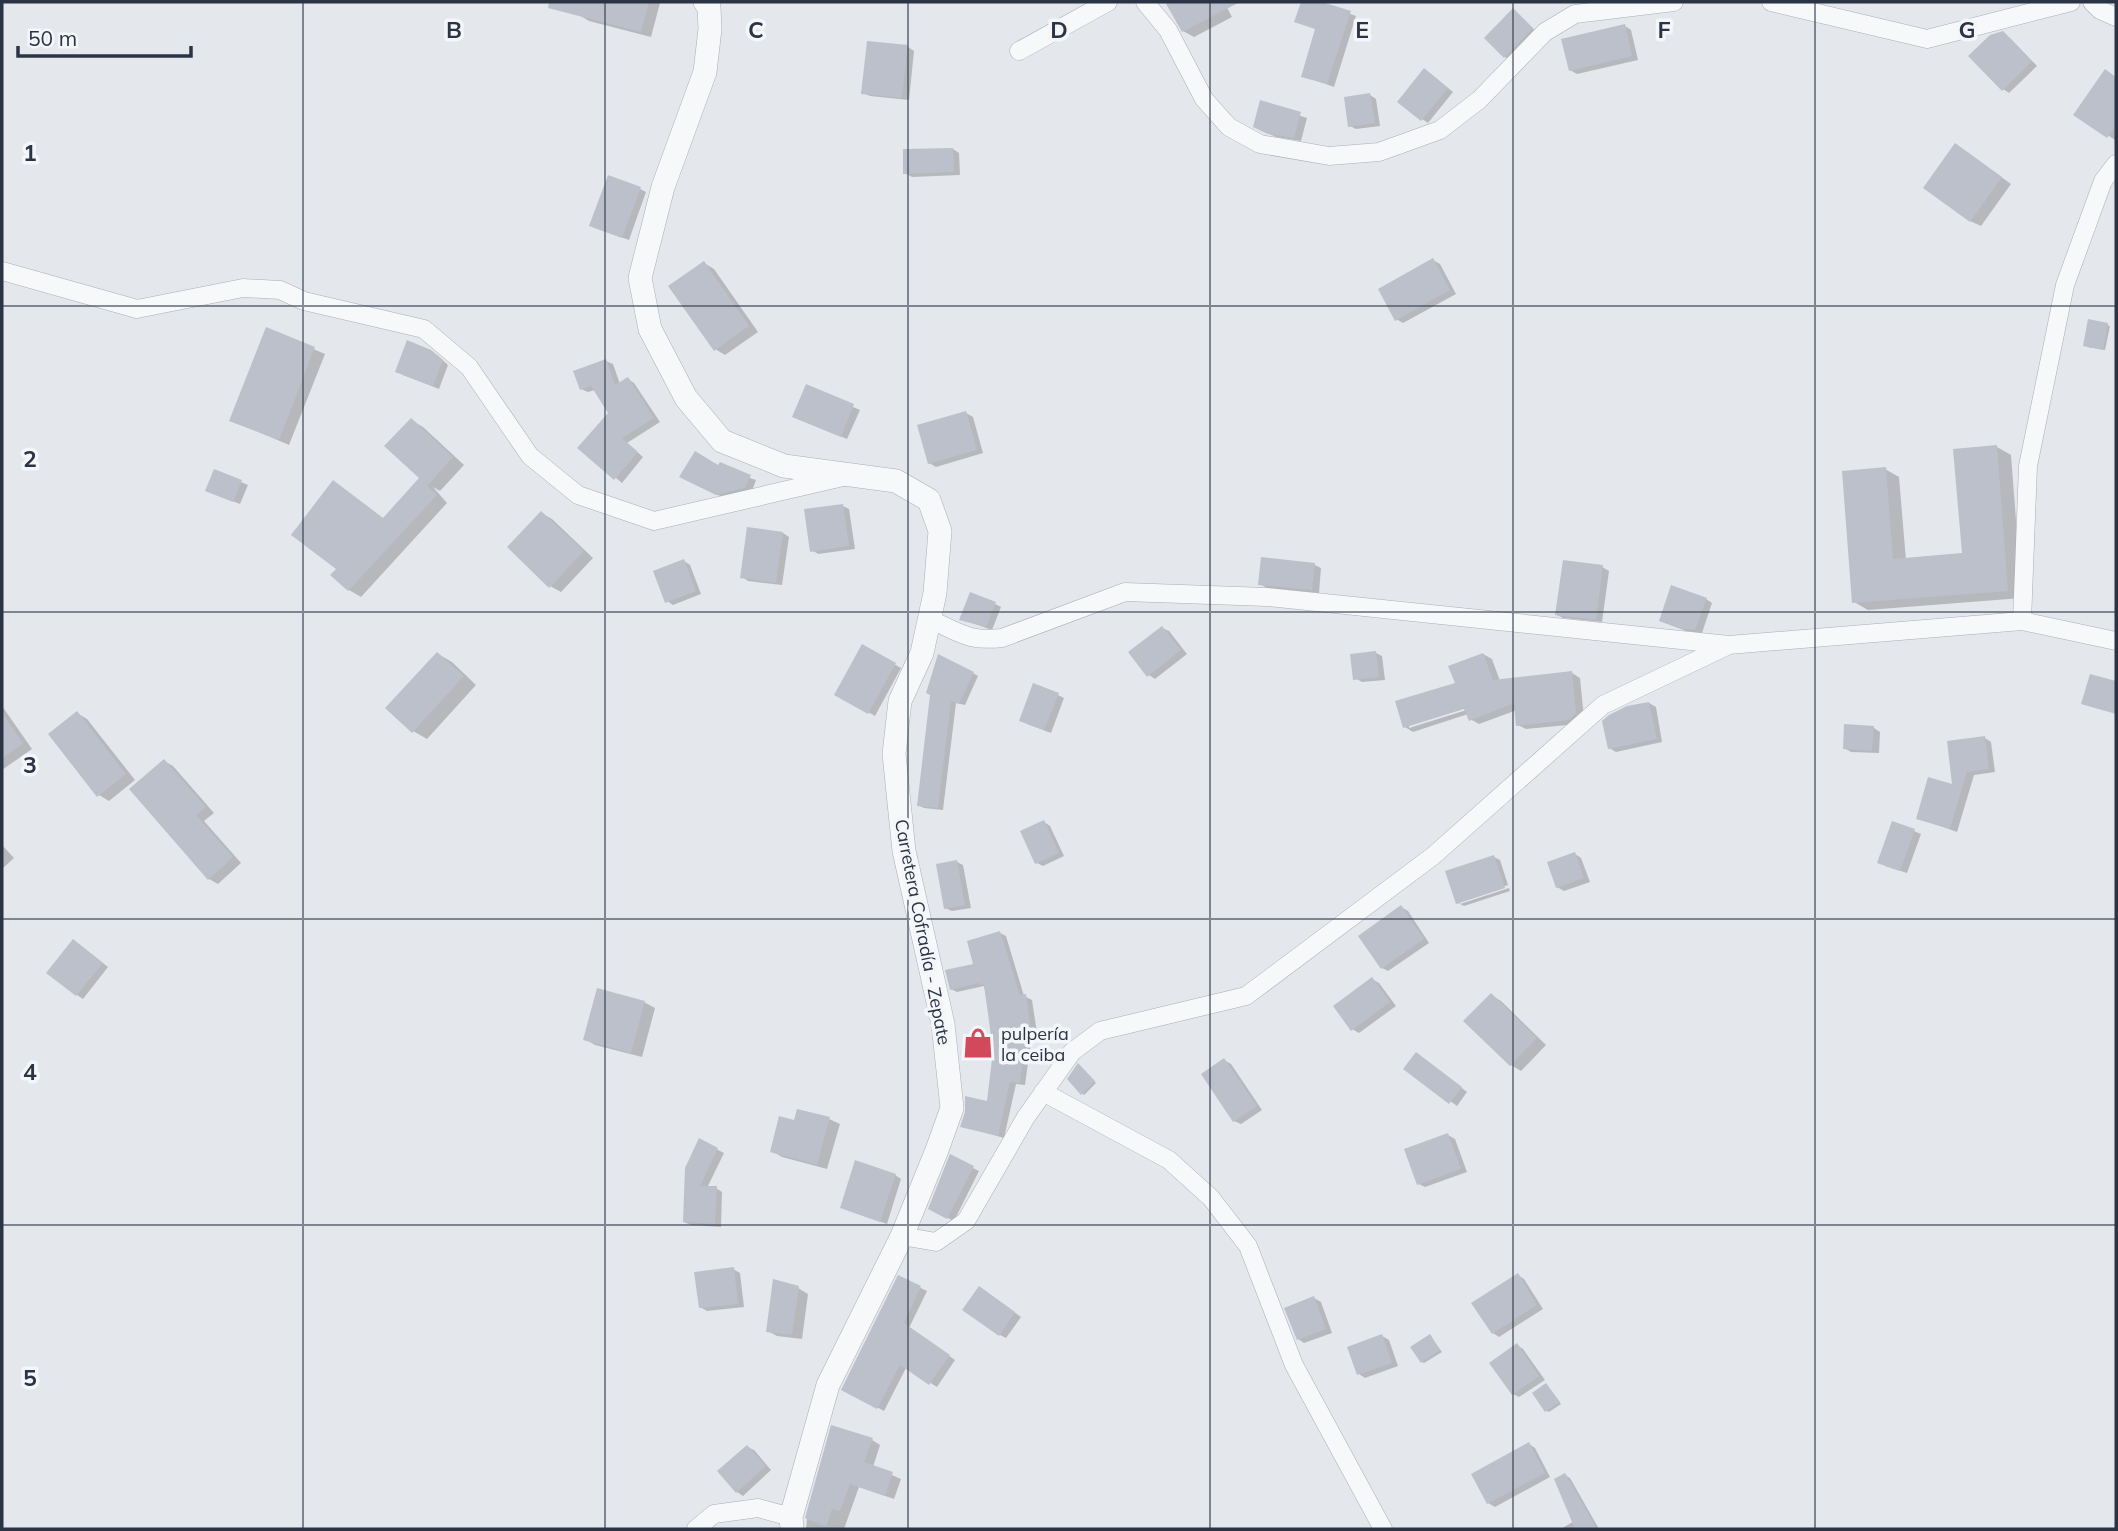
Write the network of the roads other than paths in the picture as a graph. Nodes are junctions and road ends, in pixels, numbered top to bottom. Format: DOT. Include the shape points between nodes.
graph roads {
  1 [pos="705,2"];
  2 [pos="1108,2"];
  3 [pos="1145,2"];
  4 [pos="1674,2"];
  5 [pos="1771,2"];
  6 [pos="2071,2"];
  7 [pos="2092,2"];
  8 [pos="2116,17"];
  9 [pos="1019,51"];
  10 [pos="2116,164"];
  11 [pos="2,271"];
  12 [pos="850,475"];
  13 [pos="929,619"];
  14 [pos="2022,621"];
  15 [pos="2116,641"];
  16 [pos="1729,645"];
  17 [pos="1044,1092"];
  18 [pos="902,1236"];
  19 [pos="791,1523"];
  20 [pos="696,1529"];
  21 [pos="1383,1529"];
  1 -- 12 [label="street, Carretera Cofradía - Zepate" via="710,29 705,72 663,187 640,278 650,329 686,398 722,441 784,466"];
  2 -- 9 [label="street"];
  3 -- 4 [label="street" via="1168,30 1204,99 1229,127 1260,144 1329,156 1379,152 1440,130 1479,100 1545,32 1575,14"];
  5 -- 6 [label="street" via="1927,39"];
  7 -- 8 [label="street"];
  10 -- 14 [label="street" via="2103,181 2065,285 2054,337 2028,466"];
  11 -- 12 [label="street" via="137,309 243,288 280,290 304,301 424,329 469,367 530,456 578,495 654,521"];
  12 -- 13 [label="street, Carretera Cofradía - Zepate" via="896,481 929,500 940,531"];
  13 -- 16 [label="street" via="964,637 1002,638 1125,592 1267,597"];
  13 -- 18 [label="street, Carretera Cofradía - Zepate" via="922,653 900,701 894,754 904,850 943,1024 952,1108"];
  14 -- 15 [label="street"];
  14 -- 16 [label="street"];
  16 -- 17 [label="street" via="1604,705 1433,856 1246,996 1100,1031 1072,1052"];
  17 -- 18 [label="street" via="966,1221 936,1242"];
  17 -- 21 [label="street" via="1169,1160 1212,1198 1248,1246 1294,1365"];
  18 -- 19 [label="street, Carretera Cofradía - Zepate" via="828,1385"];
  19 -- 20 [label="street" via="758,1508 714,1514"];
}
